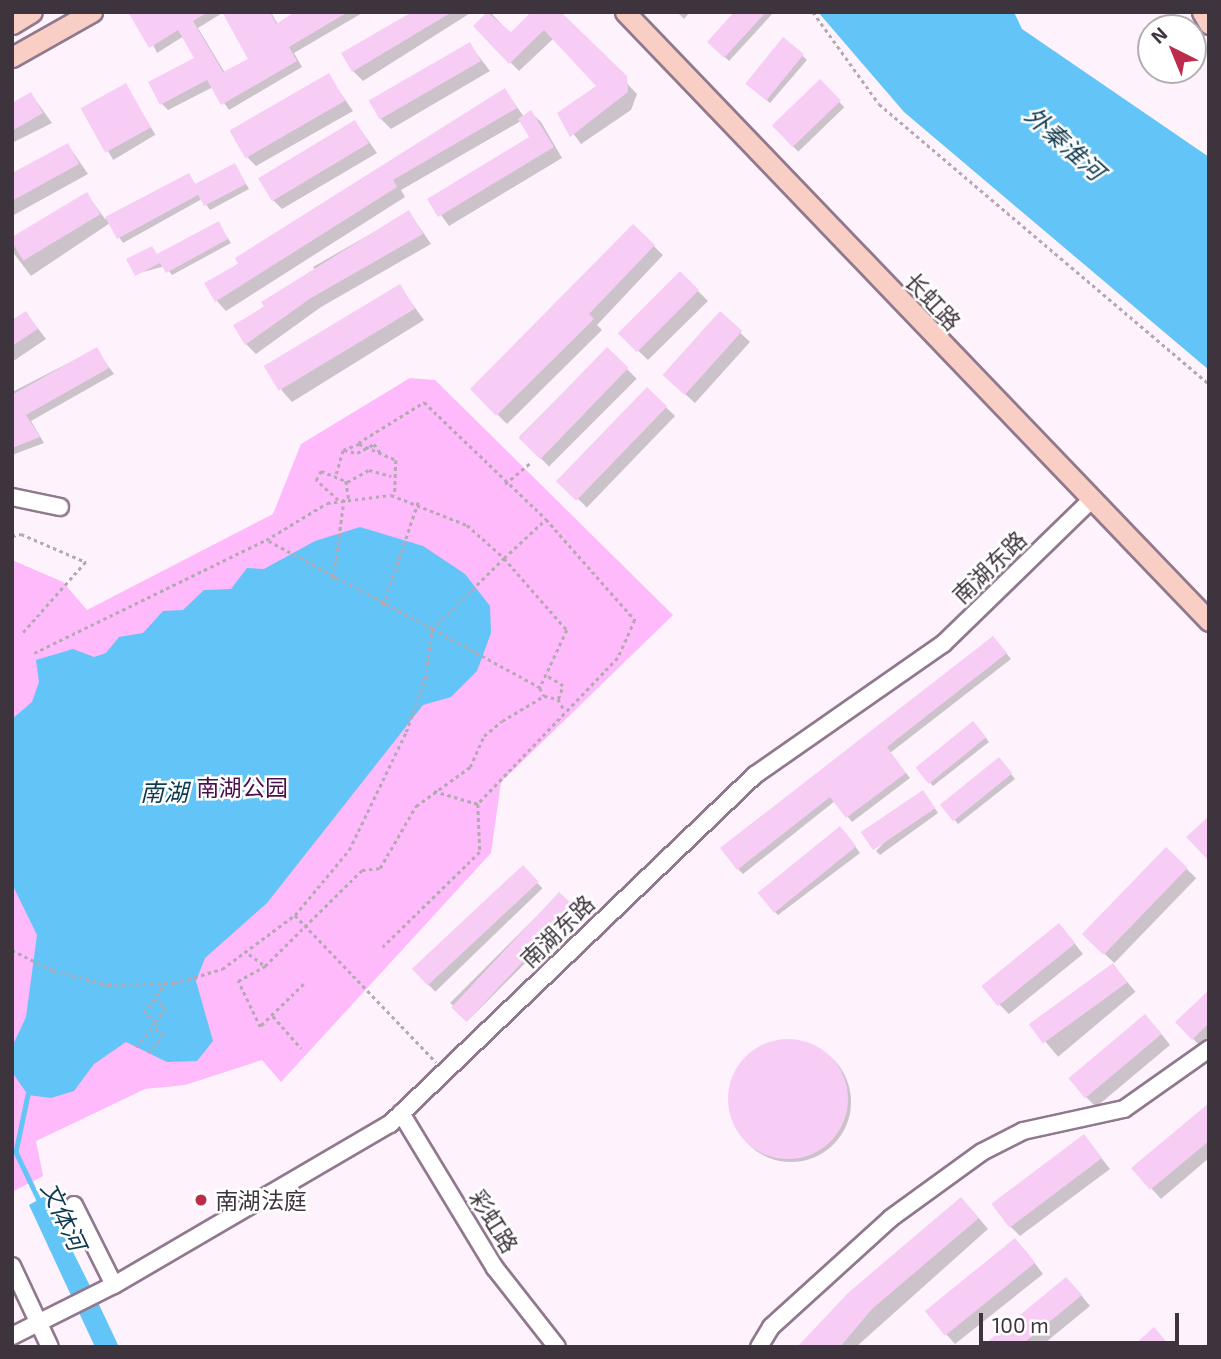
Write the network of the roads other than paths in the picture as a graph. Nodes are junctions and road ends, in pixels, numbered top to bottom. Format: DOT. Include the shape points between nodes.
graph roads {
  1 [pos="32,12"];
  2 [pos="92,12"];
  3 [pos="625,12"];
  4 [pos="1202,12"];
  5 [pos="12,24"];
  6 [pos="1209,24"];
  7 [pos="12,57"];
  8 [pos="12,497"];
  9 [pos="1091,500"];
  10 [pos="60,507"];
  11 [pos="1209,621"];
  12 [pos="1209,1049"];
  13 [pos="401,1113"];
  14 [pos="74,1205"];
  15 [pos="12,1266"];
  16 [pos="114,1285"];
  17 [pos="38,1322"];
  18 [pos="12,1336"];
  19 [pos="50,1347"];
  20 [pos="557,1347"];
  21 [pos="760,1347"];
  1 -- 5 [label="main road"];
  2 -- 7 [label="main road"];
  3 -- 9 [label="main road, 长虹路"];
  4 -- 6 [label="main road"];
  8 -- 10 [label="street"];
  9 -- 11 [label="main road, 长虹路"];
  9 -- 13 [label="street, 南湖东路" via="943,644 755,775"];
  12 -- 21 [label="street" via="1124,1109 1023,1131 982,1152 891,1218 771,1327"];
  13 -- 16 [label="street, 南湖东路"];
  13 -- 20 [label="street, 彩虹路" via="495,1268"];
  14 -- 16 [label="street"];
  15 -- 17 [label="street"];
  16 -- 17 [label="street, 南湖东路"];
  17 -- 18 [label="street, 南湖东路"];
  17 -- 19 [label="street"];
}
